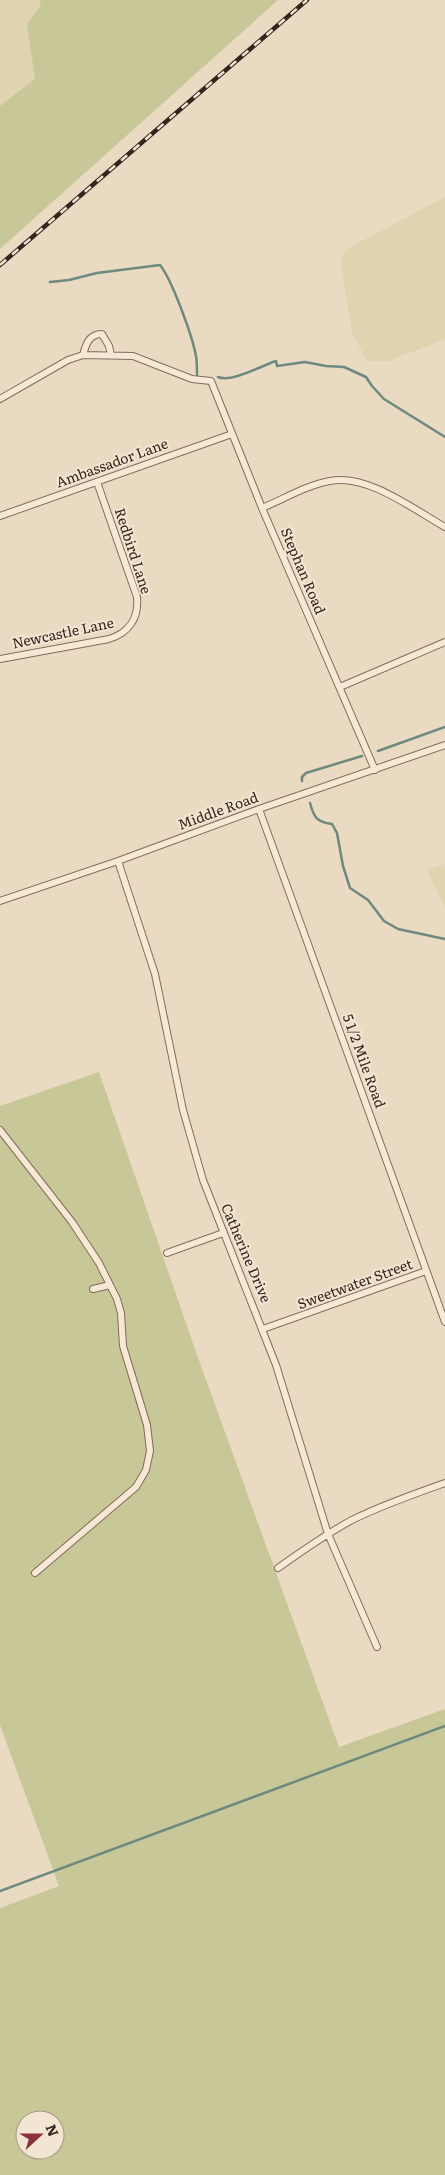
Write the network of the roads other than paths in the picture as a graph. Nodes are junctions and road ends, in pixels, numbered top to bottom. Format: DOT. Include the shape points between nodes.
graph roads {
  1 [pos="82,355"];
  2 [pos="112,355"];
  3 [pos="0,399"];
  4 [pos="232,434"];
  5 [pos="97,482"];
  6 [pos="262,508"];
  7 [pos="0,516"];
  8 [pos="445,527"];
  9 [pos="130,627"];
  10 [pos="445,642"];
  11 [pos="0,658"];
  12 [pos="340,687"];
  13 [pos="445,745"];
  14 [pos="376,770"];
  15 [pos="259,808"];
  16 [pos="118,861"];
  17 [pos="0,901"];
  18 [pos="0,1130"];
  19 [pos="223,1233"];
  20 [pos="167,1253"];
  21 [pos="426,1272"];
  22 [pos="110,1285"];
  23 [pos="93,1289"];
  24 [pos="445,1322"];
  25 [pos="263,1329"];
  26 [pos="445,1483"];
  27 [pos="328,1534"];
  28 [pos="278,1568"];
  29 [pos="35,1573"];
  30 [pos="377,1647"];
  1 -- 2 [label="street"];
  1 -- 2 [label="street" via="87,341 96,334 102,334"];
  1 -- 3 [label="street"];
  2 -- 4 [label="street, Stephan Road" via="144,359 192,379 211,381"];
  4 -- 5 [label="street, Ambassador Lane"];
  4 -- 6 [label="street, Stephan Road"];
  5 -- 7 [label="street, Ambassador Lane"];
  5 -- 9 [label="street, Redbird Lane" via="137,597 137,613"];
  6 -- 8 [label="street" via="320,483 355,481 378,489"];
  6 -- 12 [label="street, Stephan Road"];
  9 -- 11 [label="street, Newcastle Lane" via="109,639"];
  10 -- 12 [label="street"];
  12 -- 14 [label="street, Stephan Road"];
  13 -- 14 [label="street, Middle Road"];
  14 -- 15 [label="street, Middle Road"];
  15 -- 16 [label="street, Middle Road"];
  15 -- 21 [label="street, 5 1/2 Mile Road"];
  16 -- 17 [label="street, Middle Road"];
  16 -- 19 [label="street, Catherine Drive" via="155,974 191,1144"];
  18 -- 22 [label="street" via="72,1222"];
  19 -- 20 [label="street"];
  19 -- 25 [label="street, Catherine Drive"];
  21 -- 24 [label="street, 5 1/2 Mile Road"];
  21 -- 25 [label="street, Sweetwater Street"];
  22 -- 23 [label="street"];
  22 -- 29 [label="street" via="121,1313 123,1346 147,1425 150,1451 146,1470 136,1487"];
  25 -- 27 [label="street, Catherine Drive"];
  26 -- 27 [label="street" via="375,1509"];
  27 -- 28 [label="street"];
  27 -- 30 [label="street, Catherine Drive"];
}
